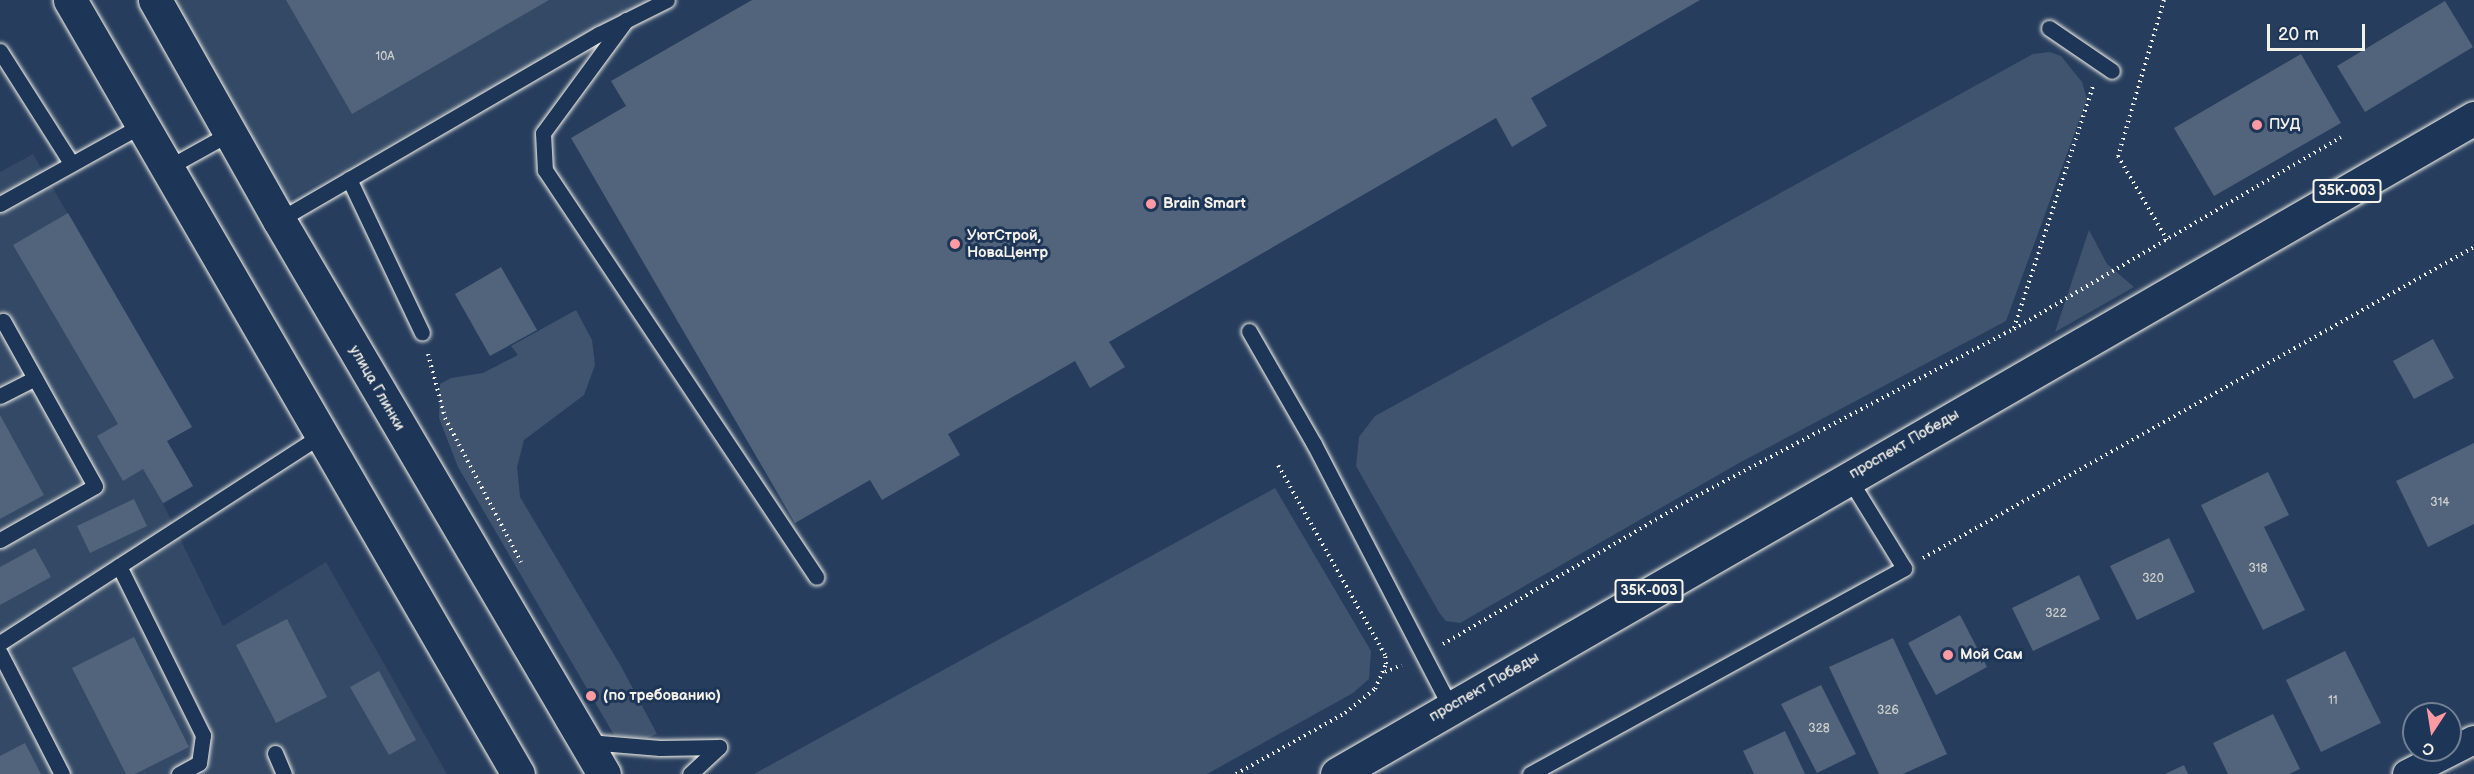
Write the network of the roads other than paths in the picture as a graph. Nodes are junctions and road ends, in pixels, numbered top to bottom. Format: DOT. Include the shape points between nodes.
graph roads {
  1 [pos="70,0"];
  2 [pos="155,0"];
  3 [pos="667,0"];
  4 [pos="626,20"];
  5 [pos="2049,28"];
  6 [pos="0,51"];
  7 [pos="2107,67"];
  8 [pos="2474,118"];
  9 [pos="144,124"];
  10 [pos="230,133"];
  11 [pos="71,163"];
  12 [pos="169,167"];
  13 [pos="349,179"];
  14 [pos="0,204"];
  15 [pos="279,220"];
  16 [pos="3,321"];
  17 [pos="1249,331"];
  18 [pos="422,333"];
  19 [pos="35,378"];
  20 [pos="0,396"];
  21 [pos="324,434"];
  22 [pos="1848,477"];
  23 [pos="0,540"];
  24 [pos="119,566"];
  25 [pos="816,577"];
  26 [pos="0,643"];
  27 [pos="0,654"];
  28 [pos="1450,706"];
  29 [pos="575,727"];
  30 [pos="2474,740"];
  31 [pos="275,753"];
  32 [pos="62,774"];
  33 [pos="179,774"];
  34 [pos="284,774"];
  35 [pos="518,774"];
  36 [pos="604,774"];
  37 [pos="690,774"];
  38 [pos="1337,774"];
  39 [pos="1530,774"];
  40 [pos="2407,774"];
  1 -- 9 [label="main road"];
  2 -- 10 [label="main road, улица Глинки"];
  3 -- 4 [label="lane"];
  4 -- 13 [label="lane"];
  4 -- 25 [label="lane" via="543,133 545,170"];
  5 -- 7 [label="lane"];
  6 -- 11 [label="lane"];
  8 -- 22 [label="main road, проспект Победы / 35К-003"];
  9 -- 11 [label="lane"];
  9 -- 12 [label="main road"];
  10 -- 12 [label="lane"];
  10 -- 15 [label="main road, улица Глинки"];
  11 -- 14 [label="lane"];
  12 -- 21 [label="main road"];
  13 -- 15 [label="lane"];
  13 -- 18 [label="lane"];
  15 -- 29 [label="main road, улица Глинки"];
  16 -- 19 [label="lane"];
  17 -- 28 [label="lane" via="1314,444"];
  19 -- 20 [label="lane"];
  19 -- 23 [label="lane" via="95,486"];
  21 -- 24 [label="lane"];
  21 -- 35 [label="main road"];
  22 -- 28 [label="main road, проспект Победы / 35К-003"];
  22 -- 39 [label="lane" via="1904,568"];
  24 -- 26 [label="lane"];
  24 -- 33 [label="lane" via="203,735 199,764"];
  27 -- 32 [label="lane"];
  28 -- 38 [label="main road, проспект Победы / 35К-003"];
  29 -- 36 [label="main road, улица Глинки"];
  29 -- 37 [label="lane" via="590,744 719,747"];
  30 -- 40 [label="street"];
  31 -- 34 [label="lane"];
}
